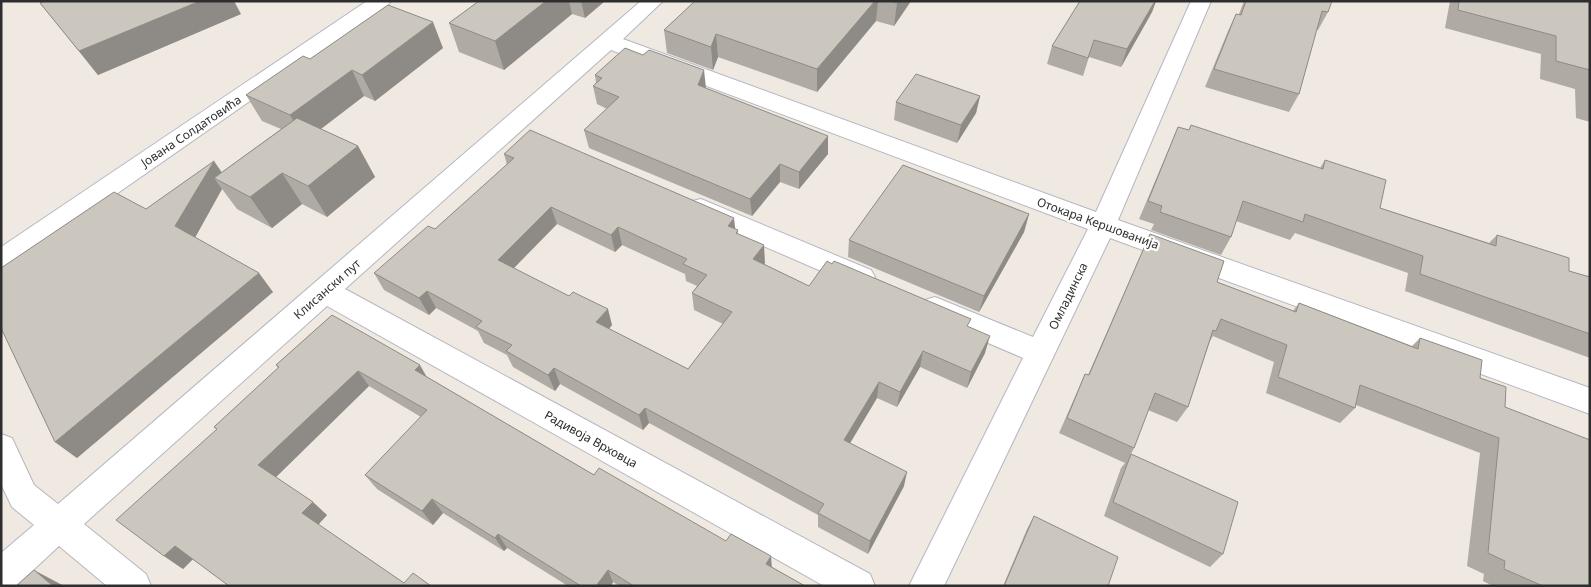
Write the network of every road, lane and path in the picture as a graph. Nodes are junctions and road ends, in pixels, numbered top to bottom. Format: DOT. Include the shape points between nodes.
graph roads {
  1 [pos="381,1"];
  2 [pos="653,1"];
  3 [pos="1200,1"];
  4 [pos="608,41"];
  5 [pos="511,126"];
  6 [pos="539,138"];
  7 [pos="675,197"];
  8 [pos="1103,225"];
  9 [pos="1,261"];
  10 [pos="885,287"];
  11 [pos="324,291"];
  12 [pos="912,299"];
  13 [pos="1040,354"];
  14 [pos="1590,401"];
  15 [pos="1,448"];
  16 [pos="58,526"];
  17 [pos="1,576"];
  18 [pos="134,586"];
  19 [pos="858,586"];
  20 [pos="926,586"];
  1 -- 9 [label="street, Јована Солдатовића"];
  2 -- 4 [label="street, Клисански пут"];
  3 -- 8 [label="street, Омладинска"];
  4 -- 5 [label="street, Клисански пут"];
  4 -- 8 [label="street, Отокара Кершованија"];
  5 -- 6 [label="street"];
  5 -- 11 [label="street, Клисански пут"];
  7 -- 10 [label="street"];
  8 -- 13 [label="street, Омладинска"];
  8 -- 14 [label="street, Отокара Кершованија"];
  11 -- 16 [label="street, Клисански пут"];
  11 -- 19 [label="street, Радивоја Врховца"];
  12 -- 13 [label="street"];
  13 -- 20 [label="street, Омладинска"];
  15 -- 16 [label="street" via="23,496"];
  16 -- 17 [label="street, Клисански пут"];
  16 -- 18 [label="street"];
}
